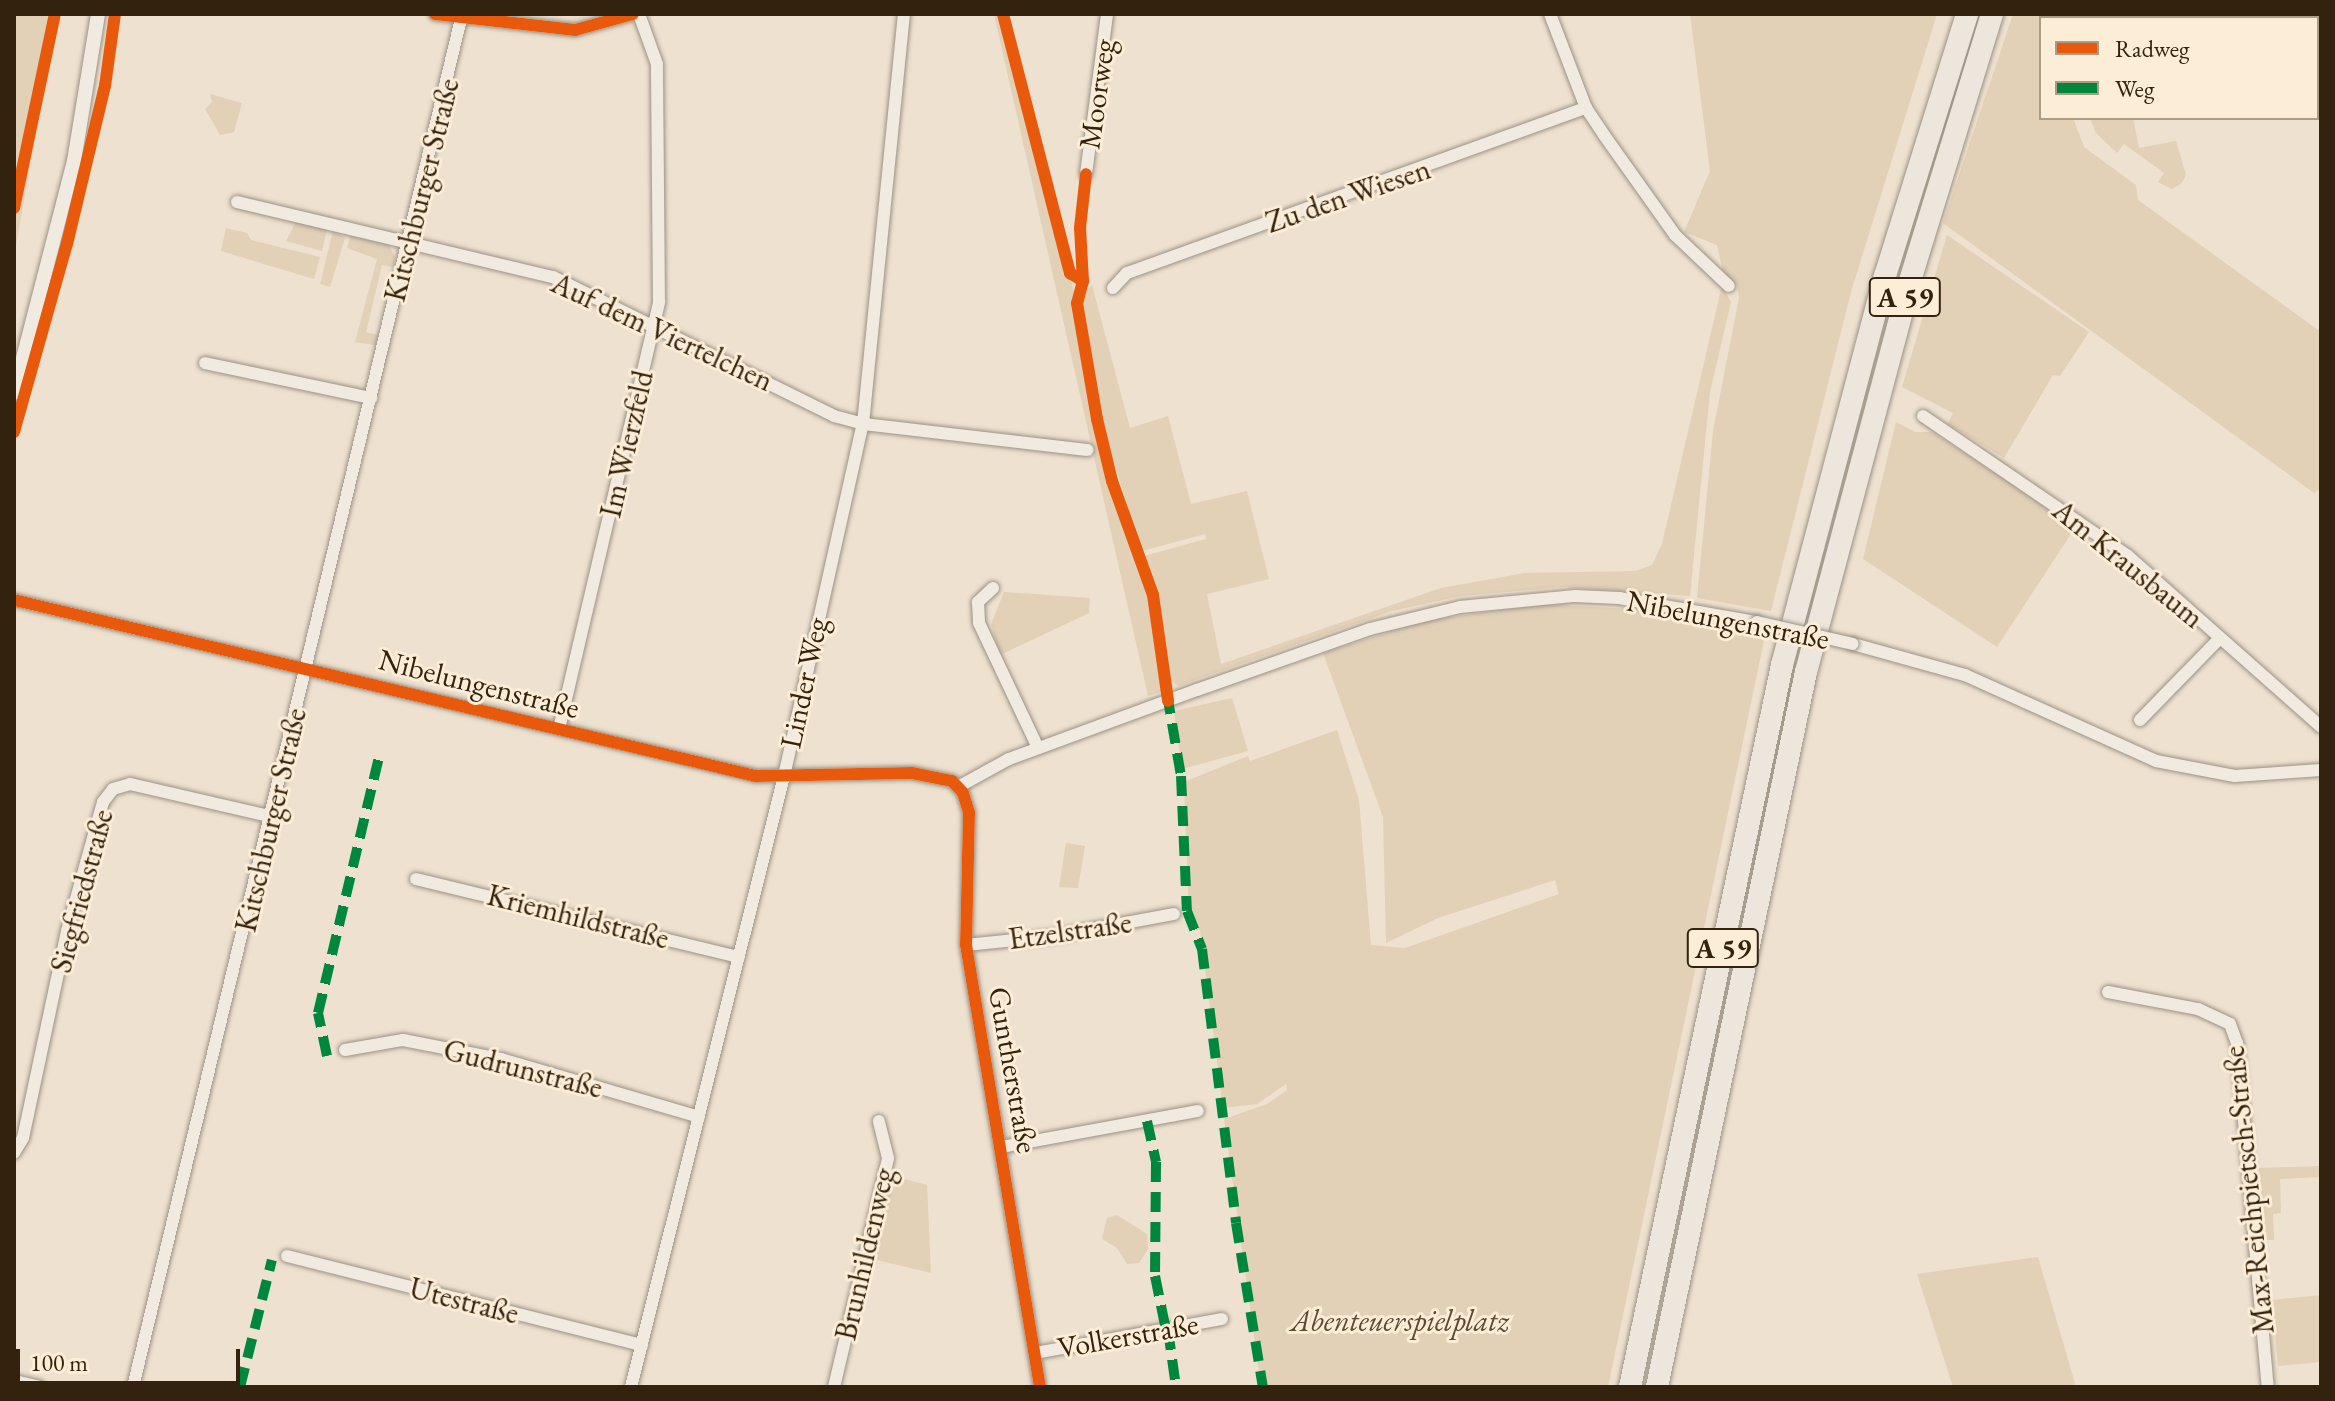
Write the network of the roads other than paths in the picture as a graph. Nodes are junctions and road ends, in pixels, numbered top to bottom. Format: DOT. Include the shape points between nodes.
graph roads {
  1 [pos="98,14"];
  2 [pos="435,14"];
  3 [pos="636,14"];
  4 [pos="904,14"];
  5 [pos="1107,14"];
  6 [pos="1550,14"];
  7 [pos="1967,14"];
  8 [pos="1992,14"];
  9 [pos="461,19"];
  10 [pos="1586,108"];
  11 [pos="1086,174"];
  12 [pos="237,202"];
  13 [pos="409,241"];
  14 [pos="1729,286"];
  15 [pos="1113,288"];
  16 [pos="655,326"];
  17 [pos="205,363"];
  18 [pos="14,393"];
  19 [pos="371,398"];
  20 [pos="1923,416"];
  21 [pos="863,424"];
  22 [pos="1087,450"];
  23 [pos="993,588"];
  24 [pos="14,600"];
  25 [pos="2219,639"];
  26 [pos="307,669"];
  27 [pos="2140,720"];
  28 [pos="2321,727"];
  29 [pos="559,729"];
  30 [pos="1038,748"];
  31 [pos="2321,770"];
  32 [pos="784,776"];
  33 [pos="958,787"];
  34 [pos="273,817"];
  35 [pos="416,879"];
  36 [pos="1174,914"];
  37 [pos="966,945"];
  38 [pos="739,957"];
  39 [pos="2108,992"];
  40 [pos="345,1050"];
  41 [pos="1198,1111"];
  42 [pos="699,1117"];
  43 [pos="879,1121"];
  44 [pos="1001,1147"];
  45 [pos="14,1153"];
  46 [pos="287,1256"];
  47 [pos="1222,1319"];
  48 [pos="642,1345"];
  49 [pos="1035,1353"];
  50 [pos="14,1381"];
  51 [pos="39,1387"];
  52 [pos="133,1387"];
  53 [pos="631,1387"];
  54 [pos="834,1387"];
  55 [pos="1040,1387"];
  56 [pos="1630,1387"];
  57 [pos="1657,1387"];
  58 [pos="2268,1387"];
  1 -- 18 [label="street" via="74,161"];
  2 -- 9 [label="street"];
  3 -- 9 [label="street" via="575,30"];
  3 -- 16 [label="street, Im Wierzfeld" via="657,64"];
  4 -- 21 [label="street, Linder Weg"];
  5 -- 11 [label="street, Moorweg"];
  6 -- 10 [label="street"];
  7 -- 56 [label="highway, A 59" via="1885,276 1782,665"];
  8 -- 57 [label="highway, A 59" via="1909,284 1806,672"];
  9 -- 13 [label="street, Kitschburger Straße"];
  10 -- 14 [label="street" via="1675,235"];
  10 -- 15 [label="street, Zu den Wiesen" via="1127,273"];
  12 -- 13 [label="street, Auf dem Viertelchen"];
  13 -- 16 [label="street, Auf dem Viertelchen" via="553,277"];
  13 -- 19 [label="street, Kitschburger Straße"];
  16 -- 21 [label="street, Auf dem Viertelchen" via="834,416"];
  16 -- 29 [label="street, Im Wierzfeld"];
  17 -- 19 [label="street"];
  19 -- 26 [label="street, Kitschburger Straße"];
  20 -- 25 [label="street, Am Krausbaum" via="2120,550"];
  21 -- 22 [label="street, Auf dem Viertelchen"];
  21 -- 32 [label="street, Linder Weg"];
  23 -- 30 [label="street" via="978,602 979,623"];
  24 -- 26 [label="street, Nibelungenstraße"];
  25 -- 27 [label="street"];
  25 -- 28 [label="street, Am Krausbaum"];
  26 -- 29 [label="street, Nibelungenstraße"];
  26 -- 34 [label="street, Kitschburger Straße"];
  29 -- 32 [label="street, Nibelungenstraße" via="756,776"];
  30 -- 31 [label="street, Nibelungenstraße, bridge" via="1356,634 1460,607 1575,596 1619,598 1757,622 1965,675 2156,761 2235,776"];
  30 -- 33 [label="street, Nibelungenstraße"];
  32 -- 33 [label="street, Nibelungenstraße" via="937,774"];
  32 -- 38 [label="street, Linder Weg"];
  33 -- 37 [label="street, Guntherstraße" via="969,813"];
  34 -- 45 [label="street, Siegfriedstraße" via="130,784 113,789 103,802 67,931 23,1138"];
  34 -- 52 [label="street, Kitschburger Straße"];
  35 -- 38 [label="street, Kriemhildstraße"];
  36 -- 37 [label="street, Etzelstraße" via="1055,936"];
  37 -- 44 [label="street, Guntherstraße"];
  38 -- 42 [label="street, Linder Weg"];
  39 -- 58 [label="street, Max-Reichpietsch-Straße" via="2198,1009 2230,1024 2237,1043"];
  40 -- 42 [label="street, Gudrunstraße" via="403,1040 501,1059"];
  41 -- 44 [label="street"];
  42 -- 48 [label="street, Linder Weg"];
  43 -- 54 [label="street, Brunhildenweg" via="888,1158"];
  44 -- 49 [label="street, Guntherstraße"];
  46 -- 48 [label="street, Utestraße"];
  47 -- 49 [label="street, Volkerstraße"];
  48 -- 53 [label="street, Linder Weg"];
  49 -- 55 [label="street, Guntherstraße"];
  50 -- 51 [label="street"];
}
